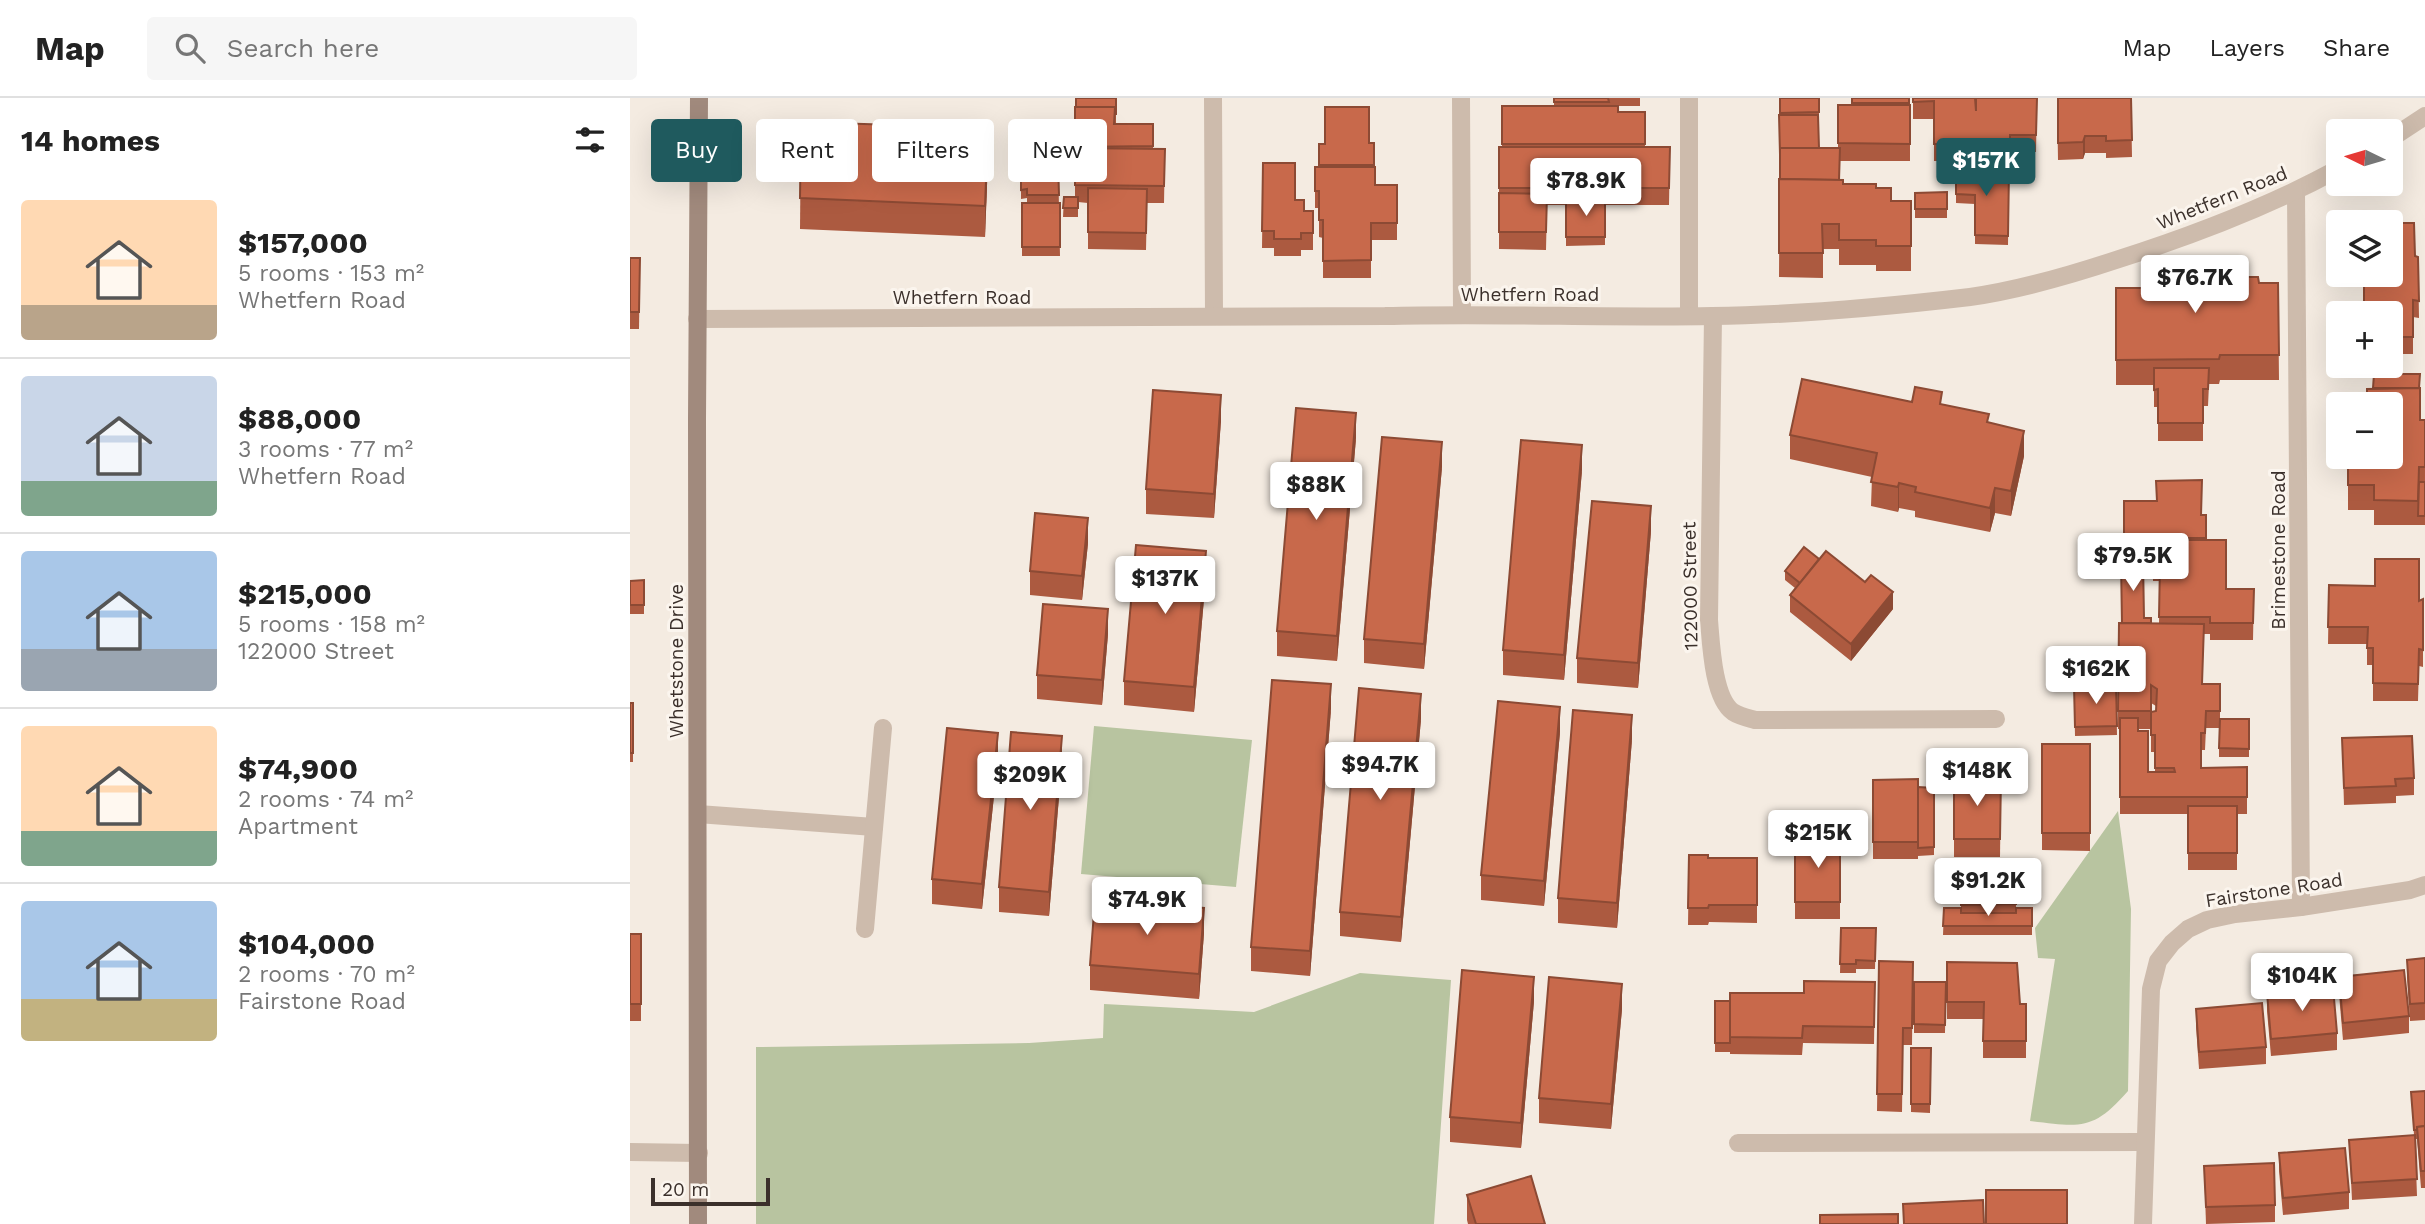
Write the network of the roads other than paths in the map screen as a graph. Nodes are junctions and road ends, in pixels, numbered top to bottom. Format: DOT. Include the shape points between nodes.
graph roads {
  1 [pos="699,98"];
  2 [pos="1213,98"];
  3 [pos="1461,98"];
  4 [pos="1689,98"];
  5 [pos="2425,116"];
  6 [pos="2403,130"];
  7 [pos="2326,176"];
  8 [pos="2297,192"];
  9 [pos="1462,314"];
  10 [pos="1214,316"];
  11 [pos="1689,316"];
  12 [pos="1713,316"];
  13 [pos="697,319"];
  14 [pos="1996,719"];
  15 [pos="884,728"];
  16 [pos="698,814"];
  17 [pos="874,827"];
  18 [pos="2425,885"];
  19 [pos="2301,907"];
  20 [pos="865,929"];
  21 [pos="2144,1142"];
  22 [pos="1738,1143"];
  23 [pos="630,1152"];
  24 [pos="699,1153"];
  25 [pos="698,1224"];
  26 [pos="2143,1224"];
  1 -- 13 [label="street, Whetstone Drive"];
  2 -- 10 [label="street"];
  3 -- 9 [label="street"];
  4 -- 11 [label="street"];
  5 -- 6 [label="street"];
  7 -- 8 [label="street, Whetfern Road"];
  8 -- 12 [label="street, Whetfern Road" via="2192,235 2029,285 1972,297 1858,309"];
  8 -- 19 [label="street, Brimestone Road"];
  9 -- 10 [label="street, Whetfern Road"];
  9 -- 11 [label="street, Whetfern Road"];
  10 -- 13 [label="street, Whetfern Road"];
  11 -- 12 [label="street, Whetfern Road"];
  12 -- 14 [label="street, 122000 Street" via="1709,620 1713,666 1732,712 1755,720"];
  13 -- 16 [label="street, Whetstone Drive"];
  15 -- 17 [label="street"];
  16 -- 17 [label="street"];
  16 -- 24 [label="street, Whetstone Drive"];
  17 -- 20 [label="street"];
  18 -- 19 [label="street, Fairstone Road"];
  19 -- 21 [label="street, Fairstone Road" via="2207,920 2188,929 2158,961 2151,989"];
  21 -- 22 [label="street"];
  21 -- 26 [label="street, Fairstone Road"];
  23 -- 24 [label="street"];
  24 -- 25 [label="street, Whetstone Drive"];
}
